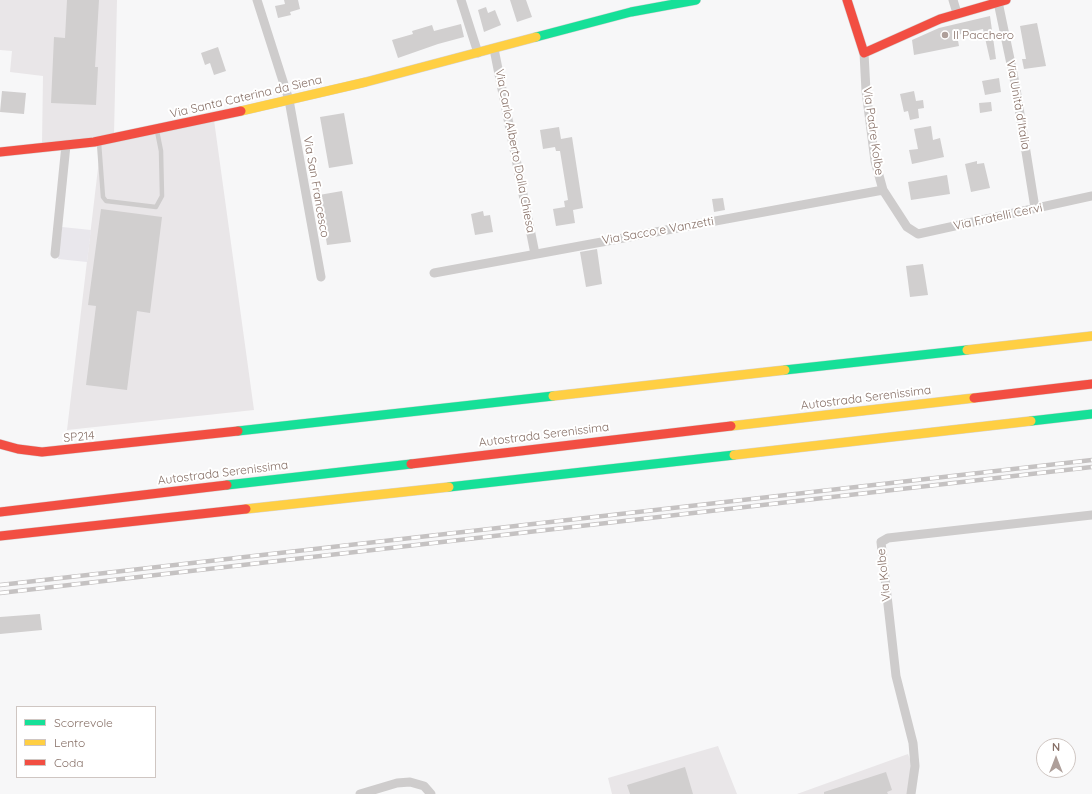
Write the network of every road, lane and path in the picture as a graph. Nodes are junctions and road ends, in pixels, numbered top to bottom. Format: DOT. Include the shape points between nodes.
graph roads {
  1 [pos="257,0"];
  2 [pos="461,0"];
  3 [pos="696,0"];
  4 [pos="847,0"];
  5 [pos="953,0"];
  6 [pos="1002,1"];
  7 [pos="957,13"];
  8 [pos="494,49"];
  9 [pos="478,53"];
  10 [pos="864,53"];
  11 [pos="289,100"];
  12 [pos="156,130"];
  13 [pos="99,141"];
  14 [pos="66,145"];
  15 [pos="0,152"];
  16 [pos="883,190"];
  17 [pos="1092,196"];
  18 [pos="1035,208"];
  19 [pos="907,227"];
  20 [pos="55,254"];
  21 [pos="535,254"];
  22 [pos="434,273"];
  23 [pos="321,278"];
  24 [pos="1092,336"];
  25 [pos="1092,384"];
  26 [pos="1092,414"];
  27 [pos="0,444"];
  28 [pos="0,512"];
  29 [pos="1092,515"];
  30 [pos="0,536"];
  31 [pos="360,794"];
  32 [pos="431,794"];
  33 [pos="911,794"];
  1 -- 11 [label="street, Via San Francesco"];
  2 -- 9 [label="street"];
  3 -- 8 [label="main road" via="631,12"];
  4 -- 10 [label="main road"];
  5 -- 7 [label="street"];
  6 -- 7 [label="main road"];
  6 -- 18 [label="street, Via Unità d'Italia"];
  7 -- 10 [label="main road"];
  8 -- 9 [label="main road, Via Santa Caterina da Siena"];
  8 -- 21 [label="street, Via Carlo Alberto Dalla Chiesa"];
  9 -- 11 [label="main road, Via Santa Caterina da Siena"];
  10 -- 16 [label="street, Via Padre Kolbe" via="874,153"];
  11 -- 12 [label="main road, Via Santa Caterina da Siena"];
  11 -- 23 [label="street, Via San Francesco"];
  12 -- 13 [label="main road, Via Santa Caterina da Siena"];
  12 -- 13 [label="lane" via="161,150 162,196 156,207 106,201 102,198"];
  13 -- 14 [label="main road, Via Santa Caterina da Siena"];
  14 -- 15 [label="main road, Via Santa Caterina da Siena"];
  14 -- 20 [label="street"];
  16 -- 19 [label="street, Via Padre Kolbe"];
  16 -- 21 [label="street, Via Sacco e Vanzetti"];
  17 -- 18 [label="street, Via Fratelli Cervi"];
  18 -- 19 [label="street, Via Fratelli Cervi" via="918,234"];
  21 -- 22 [label="street, Via Sacco e Vanzetti"];
  24 -- 27 [label="main road, SP214 / SP214" via="161,441 42,452"];
  25 -- 28 [label="main road, Autostrada Serenissima"];
  26 -- 30 [label="main road"];
  29 -- 33 [label="street, Via Kolbe" via="888,538 881,542 896,676 913,743 915,766"];
  31 -- 32 [label="street" via="397,783 410,782 424,786"];
}
